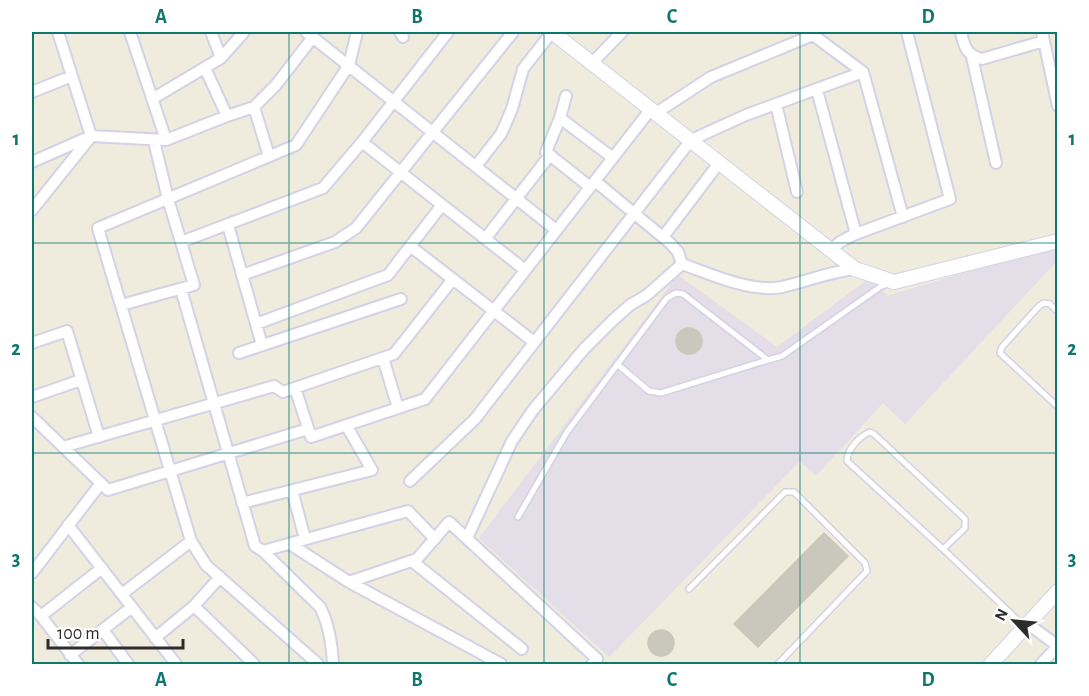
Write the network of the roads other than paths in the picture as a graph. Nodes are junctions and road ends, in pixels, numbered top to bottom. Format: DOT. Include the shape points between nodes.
graph roads {
  1 [pos="58,32"];
  2 [pos="130,32"];
  3 [pos="211,32"];
  4 [pos="244,32"];
  5 [pos="357,32"];
  6 [pos="448,32"];
  7 [pos="513,32"];
  8 [pos="552,32"];
  9 [pos="622,32"];
  10 [pos="907,32"];
  11 [pos="961,32"];
  12 [pos="814,33"];
  13 [pos="309,34"];
  14 [pos="1043,36"];
  15 [pos="972,57"];
  16 [pos="220,58"];
  17 [pos="592,63"];
  18 [pos="349,65"];
  19 [pos="205,68"];
  20 [pos="863,72"];
  21 [pos="72,76"];
  22 [pos="817,90"];
  23 [pos="32,92"];
  24 [pos="566,96"];
  25 [pos="152,99"];
  26 [pos="394,101"];
  27 [pos="776,104"];
  28 [pos="1058,106"];
  29 [pos="254,107"];
  30 [pos="653,111"];
  31 [pos="227,116"];
  32 [pos="560,118"];
  33 [pos="433,132"];
  34 [pos="91,136"];
  35 [pos="166,140"];
  36 [pos="691,140"];
  37 [pos="154,141"];
  38 [pos="362,142"];
  39 [pos="550,155"];
  40 [pos="269,156"];
  41 [pos="613,158"];
  42 [pos="32,162"];
  43 [pos="719,163"];
  44 [pos="996,163"];
  45 [pos="476,166"];
  46 [pos="401,173"];
  47 [pos="592,184"];
  48 [pos="797,192"];
  49 [pos="168,198"];
  50 [pos="516,198"];
  51 [pos="442,205"];
  52 [pos="32,210"];
  53 [pos="634,213"];
  54 [pos="903,217"];
  55 [pos="228,225"];
  56 [pos="556,230"];
  57 [pos="856,234"];
  58 [pos="663,237"];
  59 [pos="484,238"];
  60 [pos="1058,241"];
  61 [pos="181,242"];
  62 [pos="410,246"];
  63 [pos="831,249"];
  64 [pos="682,264"];
  65 [pos="855,269"];
  66 [pos="525,270"];
  67 [pos="242,275"];
  68 [pos="453,279"];
  69 [pos="894,282"];
  70 [pos="182,289"];
  71 [pos="401,299"];
  72 [pos="121,305"];
  73 [pos="494,310"];
  74 [pos="1058,312"];
  75 [pos="256,324"];
  76 [pos="534,342"];
  77 [pos="32,343"];
  78 [pos="262,345"];
  79 [pos="239,353"];
  80 [pos="383,358"];
  81 [pos="768,360"];
  82 [pos="617,364"];
  83 [pos="81,380"];
  84 [pos="295,388"];
  85 [pos="32,397"];
  86 [pos="214,404"];
  87 [pos="1058,407"];
  88 [pos="398,408"];
  89 [pos="32,417"];
  90 [pos="155,420"];
  91 [pos="346,425"];
  92 [pos="308,429"];
  93 [pos="99,437"];
  94 [pos="63,447"];
  95 [pos="228,453"];
  96 [pos="170,471"];
  97 [pos="410,481"];
  98 [pos="101,483"];
  99 [pos="292,490"];
  100 [pos="242,503"];
  101 [pos="518,518"];
  102 [pos="68,525"];
  103 [pos="467,538"];
  104 [pos="305,539"];
  105 [pos="435,539"];
  106 [pos="191,541"];
  107 [pos="290,544"];
  108 [pos="944,549"];
  109 [pos="263,551"];
  110 [pos="412,561"];
  111 [pos="102,568"];
  112 [pos="32,573"];
  113 [pos="220,577"];
  114 [pos="349,582"];
  115 [pos="689,589"];
  116 [pos="1058,591"];
  117 [pos="122,594"];
  118 [pos="194,606"];
  119 [pos="32,607"];
  120 [pos="132,607"];
  121 [pos="41,616"];
  122 [pos="1026,626"];
  123 [pos="102,630"];
  124 [pos="155,638"];
  125 [pos="1057,646"];
  126 [pos="522,649"];
  127 [pos="70,655"];
  128 [pos="78,664"];
  129 [pos="128,664"];
  130 [pos="176,664"];
  131 [pos="254,664"];
  132 [pos="318,664"];
  133 [pos="333,664"];
  134 [pos="501,664"];
  135 [pos="592,664"];
  136 [pos="778,664"];
  137 [pos="991,664"];
  138 [pos="1041,664"];
  1 -- 21 [label="street"];
  2 -- 25 [label="street"];
  3 -- 16 [label="street"];
  4 -- 16 [label="street"];
  5 -- 18 [label="street"];
  6 -- 26 [label="street"];
  7 -- 33 [label="street"];
  8 -- 17 [label="street"];
  8 -- 45 [label="street" via="523,69 501,134"];
  9 -- 17 [label="street"];
  10 -- 54 [label="street" via="950,199"];
  11 -- 15 [label="street"];
  12 -- 20 [label="street"];
  12 -- 30 [label="street" via="711,77"];
  13 -- 18 [label="street"];
  13 -- 29 [label="street" via="276,84"];
  14 -- 15 [label="street" via="982,58"];
  14 -- 28 [label="street"];
  15 -- 44 [label="street"];
  16 -- 19 [label="street"];
  17 -- 30 [label="street"];
  18 -- 26 [label="street"];
  18 -- 40 [label="street" via="296,145"];
  19 -- 25 [label="street"];
  19 -- 31 [label="street"];
  20 -- 22 [label="street"];
  20 -- 54 [label="street"];
  21 -- 23 [label="street"];
  21 -- 34 [label="street"];
  22 -- 27 [label="street"];
  22 -- 57 [label="street"];
  24 -- 32 [label="street"];
  25 -- 35 [label="street"];
  26 -- 33 [label="street"];
  26 -- 38 [label="street"];
  27 -- 36 [label="street"];
  27 -- 48 [label="street"];
  29 -- 31 [label="street"];
  29 -- 40 [label="street"];
  30 -- 36 [label="street"];
  30 -- 41 [label="street"];
  31 -- 35 [label="street"];
  32 -- 39 [label="street" via="546,152"];
  32 -- 41 [label="street"];
  33 -- 45 [label="street"];
  33 -- 46 [label="street"];
  34 -- 37 [label="street"];
  34 -- 42 [label="street"];
  34 -- 52 [label="street"];
  35 -- 37 [label="street"];
  36 -- 43 [label="street"];
  36 -- 53 [label="street"];
  37 -- 49 [label="street"];
  38 -- 46 [label="street"];
  38 -- 55 [label="street" via="323,188"];
  39 -- 47 [label="street"];
  39 -- 50 [label="street"];
  40 -- 49 [label="street"];
  41 -- 47 [label="street"];
  43 -- 58 [label="street"];
  43 -- 63 [label="street"];
  45 -- 50 [label="street"];
  46 -- 51 [label="street"];
  46 -- 67 [label="street" via="356,228 335,242"];
  47 -- 53 [label="street"];
  47 -- 56 [label="street"];
  49 -- 61 [label="street"];
  49 -- 72 [label="street" via="98,228"];
  50 -- 56 [label="street"];
  50 -- 59 [label="street"];
  51 -- 59 [label="street"];
  51 -- 62 [label="street"];
  53 -- 58 [label="street"];
  53 -- 76 [label="street"];
  54 -- 57 [label="street"];
  55 -- 61 [label="street"];
  55 -- 67 [label="street"];
  56 -- 66 [label="street"];
  57 -- 63 [label="street"];
  58 -- 64 [label="street" via="678,252"];
  59 -- 66 [label="street"];
  60 -- 69 [label="street"];
  61 -- 70 [label="street" via="194,285"];
  62 -- 68 [label="street"];
  62 -- 75 [label="street" via="388,275"];
  63 -- 65 [label="street"];
  64 -- 65 [label="street" via="758,287 780,287"];
  64 -- 103 [label="street" via="612,321 533,410 512,441"];
  65 -- 69 [label="street"];
  66 -- 73 [label="street"];
  67 -- 75 [label="street"];
  68 -- 73 [label="street"];
  68 -- 80 [label="street" via="394,354"];
  69 -- 81 [label="lane" via="880,287 782,356"];
  70 -- 72 [label="street"];
  70 -- 86 [label="street"];
  71 -- 78 [label="street"];
  72 -- 90 [label="street"];
  73 -- 76 [label="street"];
  73 -- 88 [label="street" via="425,399"];
  74 -- 87 [label="lane" via="1050,304 1040,305 1000,352"];
  75 -- 78 [label="street"];
  76 -- 97 [label="street" via="475,419"];
  77 -- 83 [label="street" via="67,331"];
  78 -- 79 [label="street"];
  80 -- 84 [label="street"];
  80 -- 88 [label="street"];
  81 -- 82 [label="lane" via="661,393 648,391"];
  81 -- 82 [label="lane" via="683,294 676,293"];
  82 -- 101 [label="lane" via="567,432"];
  83 -- 85 [label="street"];
  83 -- 93 [label="street"];
  84 -- 86 [label="street" via="282,392 274,386"];
  84 -- 92 [label="street"];
  86 -- 90 [label="street"];
  86 -- 95 [label="street"];
  88 -- 91 [label="street"];
  89 -- 94 [label="street"];
  90 -- 93 [label="street"];
  90 -- 96 [label="street"];
  91 -- 92 [label="street" via="311,437"];
  91 -- 99 [label="street" via="372,470"];
  92 -- 95 [label="street"];
  93 -- 94 [label="street"];
  94 -- 98 [label="street"];
  95 -- 96 [label="street"];
  95 -- 100 [label="street"];
  96 -- 98 [label="street" via="108,490"];
  96 -- 106 [label="street"];
  98 -- 102 [label="street"];
  99 -- 100 [label="street"];
  99 -- 104 [label="street"];
  100 -- 109 [label="street" via="255,546"];
  102 -- 111 [label="street"];
  102 -- 112 [label="street"];
  103 -- 105 [label="street" via="450,522"];
  103 -- 135 [label="street" via="597,659"];
  104 -- 105 [label="street" via="408,511"];
  104 -- 107 [label="street"];
  105 -- 110 [label="street"];
  106 -- 113 [label="street" via="206,565"];
  106 -- 117 [label="street"];
  107 -- 109 [label="street"];
  107 -- 114 [label="street"];
  108 -- 108 [label="lane" via="964,528 965,519 874,434 866,434 848,451 847,461"];
  108 -- 122 [label="lane"];
  109 -- 133 [label="street" via="320,607"];
  110 -- 114 [label="street"];
  110 -- 126 [label="street"];
  111 -- 117 [label="street"];
  111 -- 121 [label="street"];
  113 -- 118 [label="street"];
  113 -- 132 [label="street"];
  114 -- 134 [label="street"];
  115 -- 136 [label="lane" via="785,492 794,492 865,563 867,572"];
  116 -- 122 [label="street"];
  117 -- 120 [label="street"];
  118 -- 124 [label="street"];
  118 -- 131 [label="street"];
  119 -- 121 [label="street"];
  120 -- 123 [label="street"];
  120 -- 124 [label="street"];
  121 -- 127 [label="street"];
  122 -- 125 [label="street"];
  122 -- 137 [label="street"];
  123 -- 127 [label="street"];
  123 -- 129 [label="street"];
  124 -- 130 [label="street"];
  125 -- 138 [label="street"];
  127 -- 128 [label="street"];
}
